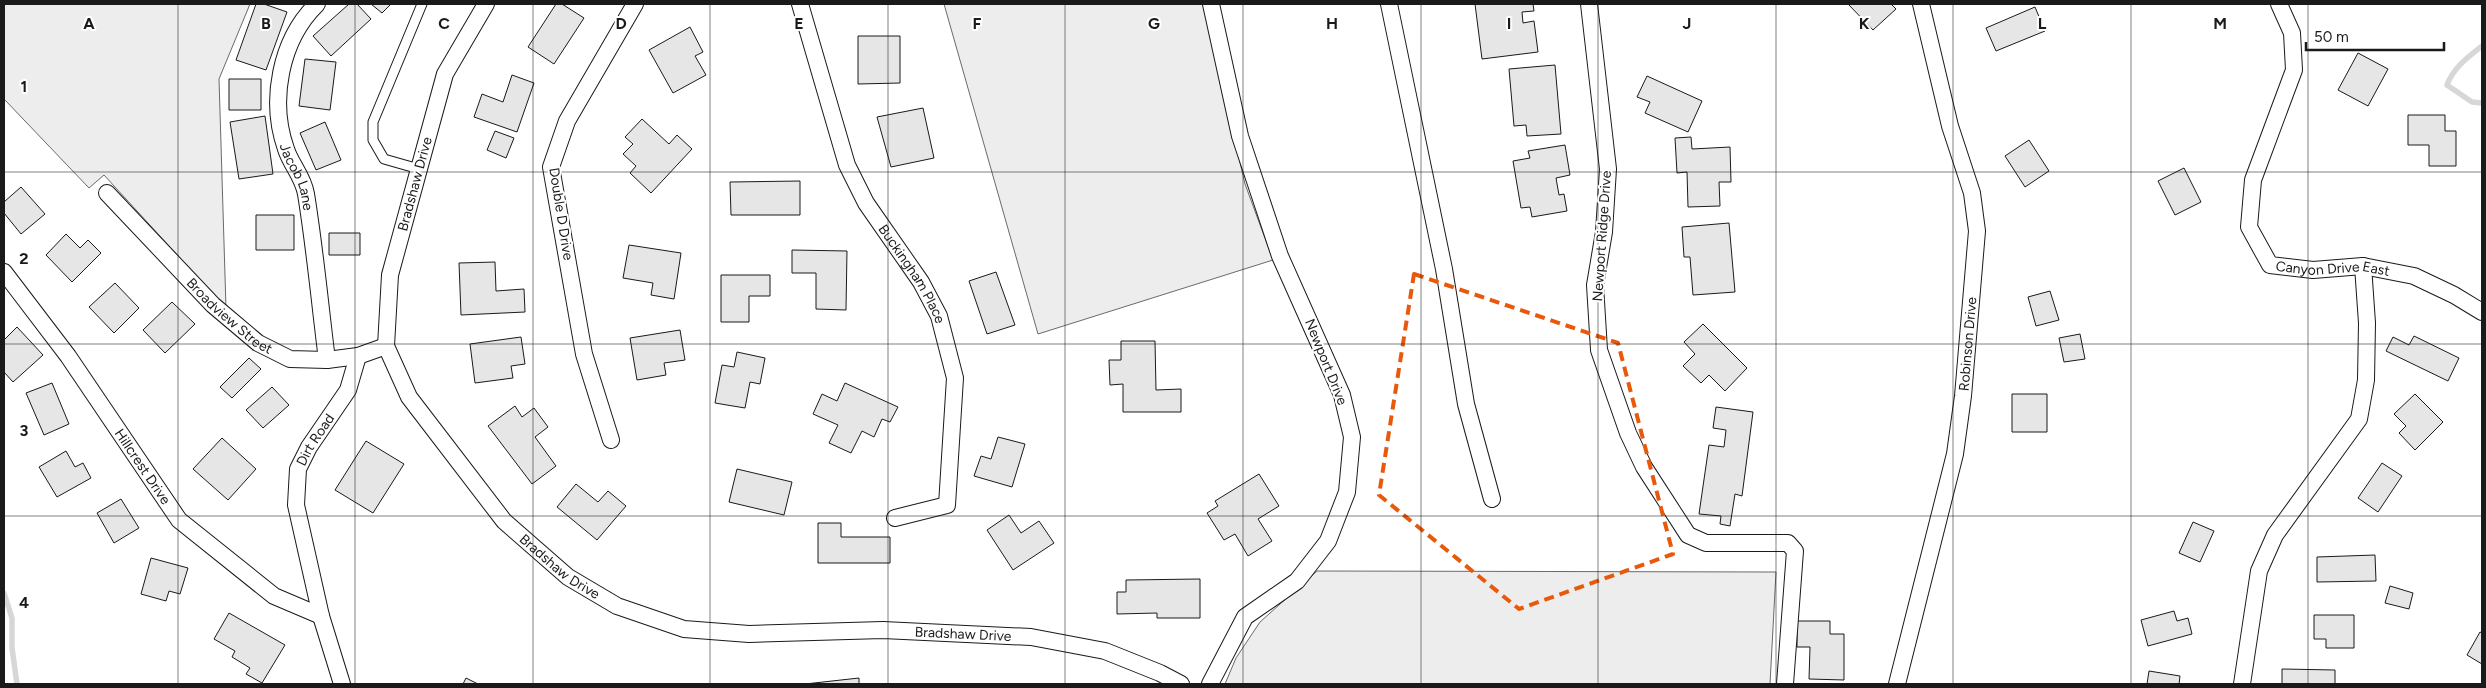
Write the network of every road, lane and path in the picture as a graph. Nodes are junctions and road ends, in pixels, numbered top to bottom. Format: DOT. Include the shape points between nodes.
graph roads {
  1 [pos="317,4"];
  2 [pos="422,4"];
  3 [pos="486,4"];
  4 [pos="635,4"];
  5 [pos="800,4"];
  6 [pos="1211,4"];
  7 [pos="1389,4"];
  8 [pos="1589,4"];
  9 [pos="1921,4"];
  10 [pos="2280,4"];
  11 [pos="419,169"];
  12 [pos="106,193"];
  13 [pos="2363,266"];
  14 [pos="4,272"];
  15 [pos="2482,312"];
  16 [pos="386,346"];
  17 [pos="358,356"];
  18 [pos="327,360"];
  19 [pos="611,440"];
  20 [pos="1492,499"];
  21 [pos="895,518"];
  22 [pos="321,616"];
  23 [pos="342,684"];
  24 [pos="1181,684"];
  25 [pos="1210,684"];
  26 [pos="1785,684"];
  27 [pos="1897,684"];
  28 [pos="2242,684"];
  1 -- 18 [label="street, Jacob Lane" via="290,45 280,74 278,114 286,150 303,180"];
  2 -- 11 [label="lane" via="373,122 373,140 384,159"];
  3 -- 11 [label="street, Bradshaw Drive" via="445,74"];
  4 -- 19 [label="street, Double D Drive" via="567,121 551,168 584,354"];
  5 -- 21 [label="street, Buckingham Place" via="847,165 866,203 921,282 940,316 955,378 947,505"];
  6 -- 25 [label="street, Newport Drive" via="1240,136 1280,256 1342,395 1352,437 1347,492 1328,541 1297,581 1245,617"];
  7 -- 20 [label="street" via="1444,269 1466,404"];
  8 -- 26 [label="street, Newport Ridge Drive" via="1608,169 1604,232 1595,285 1599,350 1628,434 1644,467 1688,535 1706,543 1788,544 1795,551"];
  9 -- 27 [label="street, Robinson Drive" via="1950,126 1972,193 1977,231 1955,454"];
  10 -- 13 [label="street, Canyon Drive East" via="2292,33 2294,70 2253,180 2249,227 2270,265 2313,270"];
  11 -- 16 [label="street, Bradshaw Drive" via="390,275"];
  12 -- 18 [label="street, Broadview Street" via="213,306 258,343 290,359"];
  13 -- 15 [label="street, Canyon Drive East" via="2414,276"];
  13 -- 28 [label="street" via="2367,342 2366,380 2359,420 2275,535 2259,571"];
  14 -- 22 [label="street, Hillcrest Drive" via="68,356 179,520 274,596"];
  16 -- 17 [label="street, Broadview Street"];
  16 -- 24 [label="street, Bradshaw Drive" via="409,397 504,521 568,577 617,606 684,629 749,634 883,630 1032,637 1105,651"];
  17 -- 18 [label="street, Broadview Street"];
  17 -- 22 [label="street, Dirt Road" via="348,390 298,469 296,505"];
  22 -- 23 [label="street, Dirt Road"];
}
